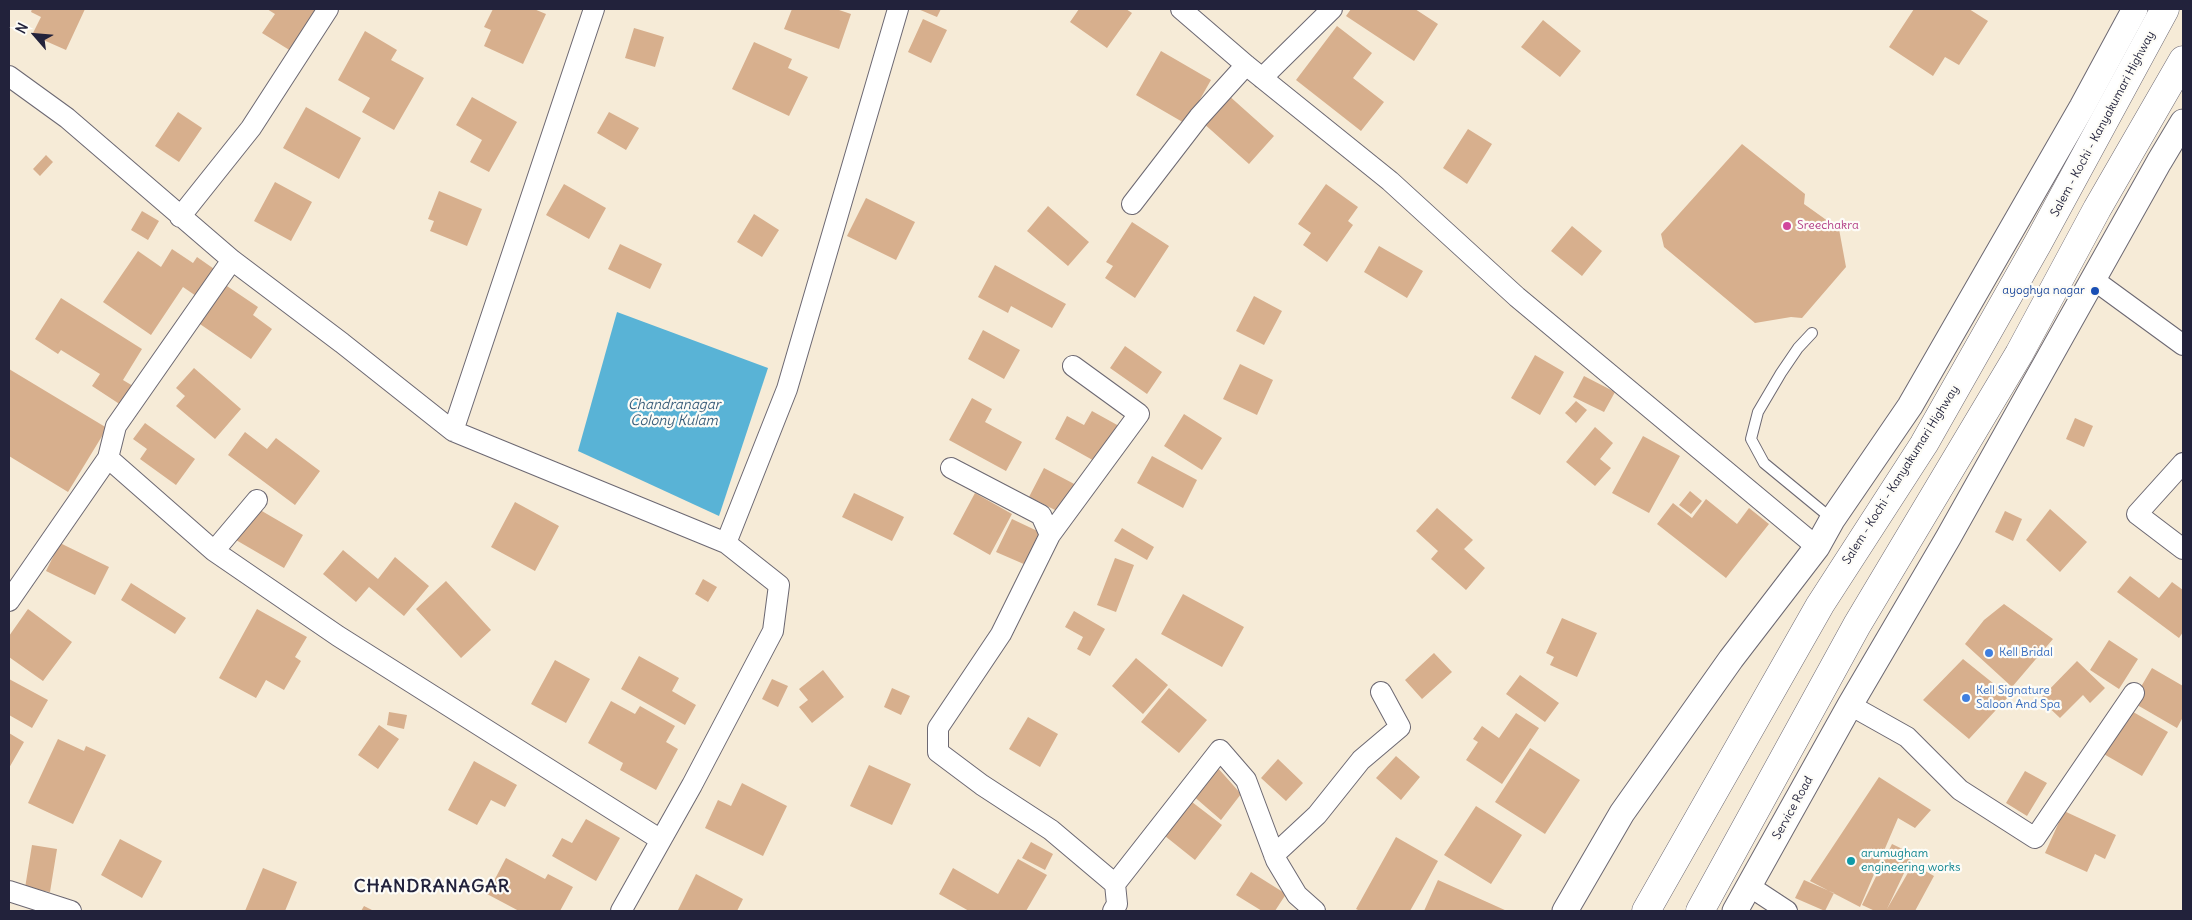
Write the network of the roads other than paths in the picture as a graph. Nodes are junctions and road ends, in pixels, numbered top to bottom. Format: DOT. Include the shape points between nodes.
graph roads {
  1 [pos="328,9"];
  2 [pos="594,9"];
  3 [pos="898,9"];
  4 [pos="1181,9"];
  5 [pos="1332,9"];
  6 [pos="2135,9"];
  7 [pos="2165,9"];
  8 [pos="2183,60"];
  9 [pos="1246,65"];
  10 [pos="9,76"];
  11 [pos="1262,78"];
  12 [pos="2183,122"];
  13 [pos="1132,204"];
  14 [pos="180,217"];
  15 [pos="232,260"];
  16 [pos="2094,280"];
  17 [pos="1812,333"];
  18 [pos="2183,345"];
  19 [pos="1073,366"];
  20 [pos="452,431"];
  21 [pos="108,458"];
  22 [pos="2183,462"];
  23 [pos="950,468"];
  24 [pos="257,500"];
  25 [pos="1832,520"];
  26 [pos="1050,535"];
  27 [pos="726,543"];
  28 [pos="1817,547"];
  29 [pos="2183,549"];
  30 [pos="214,551"];
  31 [pos="9,601"];
  32 [pos="1381,692"];
  33 [pos="2134,693"];
  34 [pos="1850,705"];
  35 [pos="661,840"];
  36 [pos="1274,855"];
  37 [pos="1115,884"];
  38 [pos="1749,886"];
  39 [pos="9,891"];
  40 [pos="71,911"];
  41 [pos="621,911"];
  42 [pos="1113,911"];
  43 [pos="1315,911"];
  44 [pos="1565,911"];
  45 [pos="1646,911"];
  46 [pos="1700,911"];
  47 [pos="1736,911"];
  48 [pos="1787,911"];
  1 -- 14 [label="street" via="251,128"];
  2 -- 20 [label="street"];
  3 -- 27 [label="street" via="788,389"];
  4 -- 9 [label="street"];
  5 -- 11 [label="street"];
  6 -- 25 [label="street" via="1910,406"];
  7 -- 45 [label="highway, Salem - Kochi - Kanyakumari Highway" via="2038,243 1928,435 1820,605"];
  8 -- 46 [label="highway" via="2097,209 2019,354 1857,625"];
  9 -- 11 [label="street"];
  9 -- 13 [label="street" via="1199,117"];
  10 -- 14 [label="street" via="67,118"];
  11 -- 28 [label="street" via="1382,174 1517,297"];
  12 -- 16 [label="street, Service Road"];
  14 -- 15 [label="street"];
  15 -- 20 [label="street"];
  15 -- 21 [label="street" via="116,426"];
  16 -- 18 [label="street"];
  16 -- 34 [label="street, Service Road"];
  17 -- 25 [label="lane" via="1798,348 1758,412 1751,439 1764,463"];
  19 -- 26 [label="street" via="1139,414"];
  20 -- 27 [label="street"];
  21 -- 30 [label="street"];
  21 -- 31 [label="street"];
  22 -- 29 [label="street" via="2137,514"];
  23 -- 26 [label="street" via="1041,515"];
  24 -- 30 [label="street"];
  25 -- 28 [label="street"];
  26 -- 37 [label="street" via="1001,634 938,728 938,752 1051,830"];
  27 -- 35 [label="street" via="779,585 773,631"];
  28 -- 44 [label="street" via="1731,659 1622,813"];
  30 -- 35 [label="street" via="338,636"];
  32 -- 36 [label="street" via="1400,727 1361,760 1317,815"];
  33 -- 34 [label="street" via="2035,838 1960,790 1907,737"];
  34 -- 38 [label="street, Service Road"];
  35 -- 41 [label="street"];
  36 -- 37 [label="street" via="1246,780 1220,750"];
  36 -- 43 [label="street" via="1297,895"];
  37 -- 42 [label="street" via="1117,904"];
  38 -- 47 [label="street, Service Road"];
  38 -- 48 [label="street"];
  39 -- 40 [label="street"];
}
